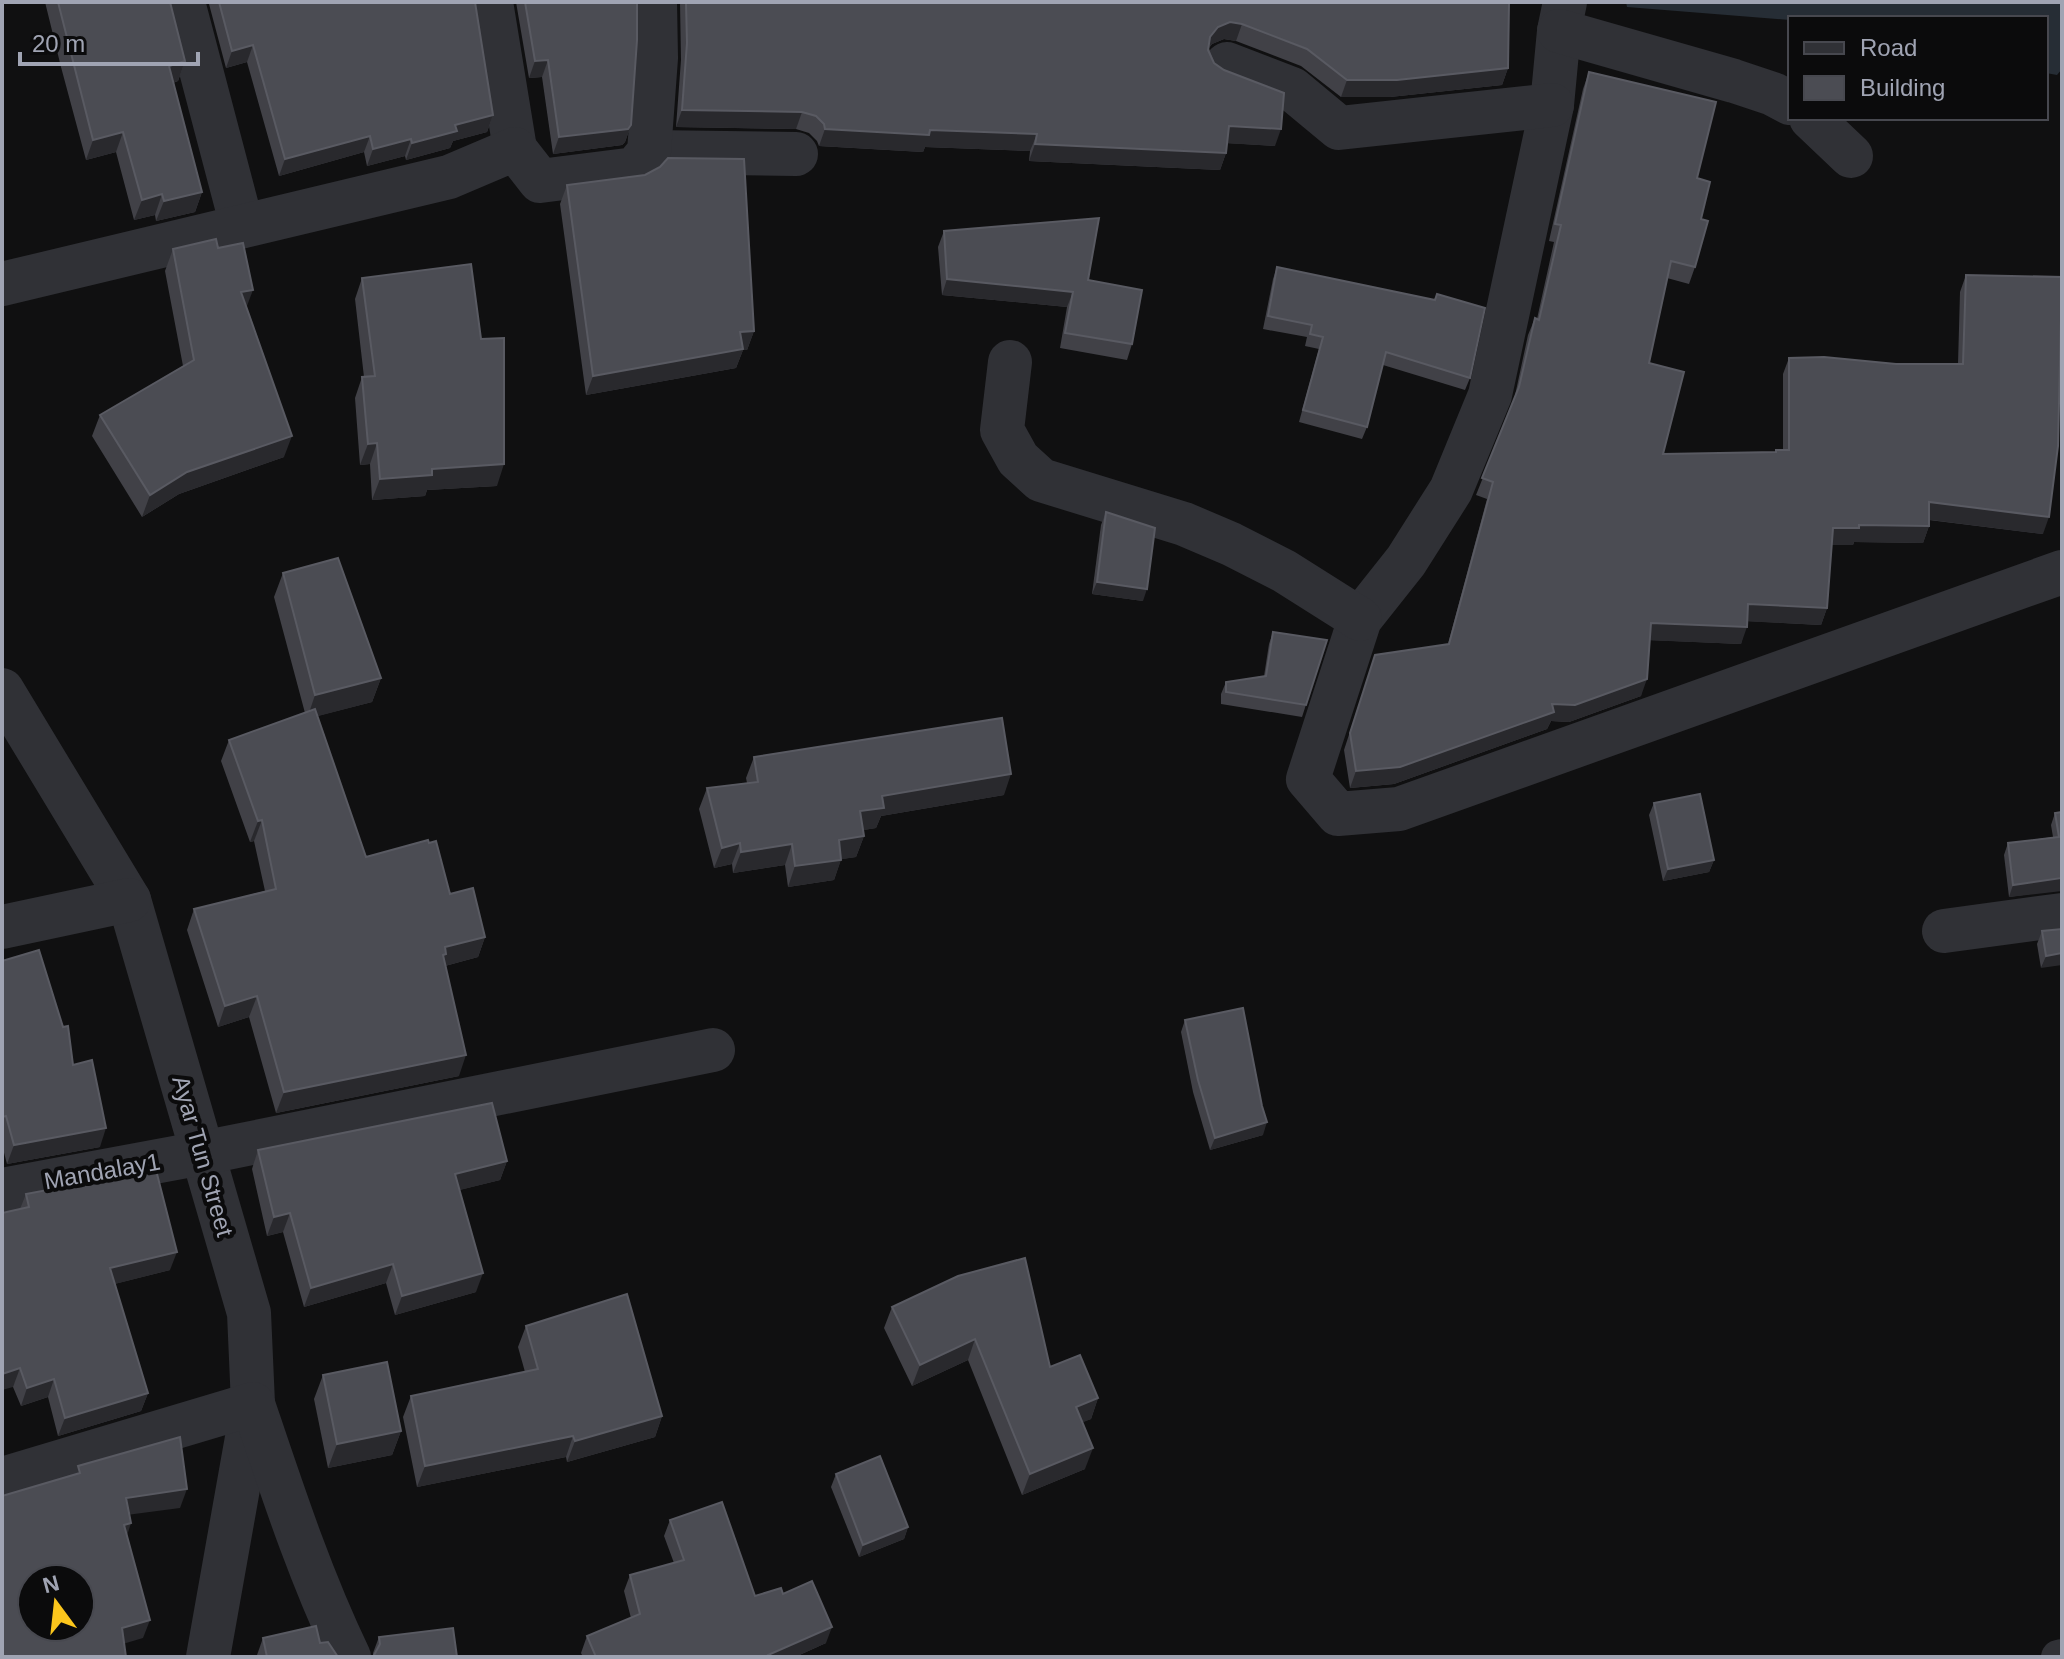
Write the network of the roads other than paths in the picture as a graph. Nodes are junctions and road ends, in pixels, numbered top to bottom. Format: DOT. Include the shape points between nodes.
graph roads {
  1 [pos="183,2"];
  2 [pos="491,2"];
  3 [pos="655,2"];
  4 [pos="1562,17"];
  5 [pos="1227,64"];
  6 [pos="1788,102"];
  7 [pos="1552,105"];
  8 [pos="1813,120"];
  9 [pos="515,149"];
  10 [pos="649,152"];
  11 [pos="796,154"];
  12 [pos="1851,156"];
  13 [pos="242,226"];
  14 [pos="2,284"];
  15 [pos="1010,362"];
  16 [pos="2062,572"];
  17 [pos="1360,619"];
  18 [pos="2,690"];
  19 [pos="129,900"];
  20 [pos="2062,915"];
  21 [pos="2,927"];
  22 [pos="1944,931"];
  23 [pos="713,1050"];
  24 [pos="202,1153"];
  25 [pos="2,1190"];
  26 [pos="253,1404"];
  27 [pos="2,1479"];
  28 [pos="208,1657"];
  29 [pos="349,1657"];
  1 -- 13 [label="street"];
  2 -- 9 [label="street"];
  3 -- 10 [label="street"];
  4 -- 6 [label="street"];
  4 -- 7 [label="street"];
  5 -- 7 [label="street" via="1292,89 1339,128"];
  7 -- 17 [label="street" via="1490,395 1451,490 1406,561"];
  8 -- 12 [label="street"];
  9 -- 10 [label="street" via="540,181 635,169"];
  9 -- 13 [label="street" via="449,177"];
  10 -- 11 [label="street"];
  13 -- 14 [label="street"];
  15 -- 17 [label="street" via="1002,430 1018,459 1041,480 1231,544"];
  16 -- 17 [label="street" via="1399,809 1338,814 1308,779"];
  18 -- 19 [label="street, Ayar Tun Street"];
  19 -- 21 [label="street"];
  19 -- 24 [label="street, Ayar Tun Street"];
  20 -- 22 [label="street"];
  23 -- 24 [label="street, Mandalay1"];
  24 -- 25 [label="street, Mandalay1"];
  24 -- 26 [label="street, Ayar Tun Street" via="249,1313"];
  26 -- 27 [label="street"];
  26 -- 28 [label="street, Ayar Tun Street"];
  26 -- 29 [label="street" via="296,1530"];
}
